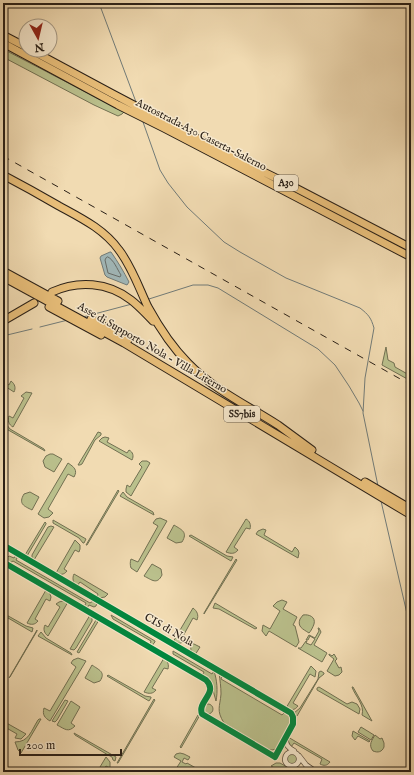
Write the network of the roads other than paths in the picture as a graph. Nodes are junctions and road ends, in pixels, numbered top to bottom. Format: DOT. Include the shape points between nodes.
graph roads {
  1 [pos="3,35"];
  2 [pos="3,43"];
  3 [pos="18,43"];
  4 [pos="46,58"];
  5 [pos="3,175"];
  6 [pos="411,248"];
  7 [pos="411,258"];
  8 [pos="3,271"];
  9 [pos="3,277"];
  10 [pos="3,281"];
  11 [pos="52,292"];
  12 [pos="34,304"];
  13 [pos="145,308"];
  14 [pos="64,310"];
  15 [pos="3,321"];
  16 [pos="93,326"];
  17 [pos="312,450"];
  18 [pos="359,481"];
  19 [pos="400,506"];
  20 [pos="411,510"];
  21 [pos="411,516"];
  22 [pos="3,545"];
  23 [pos="3,562"];
  24 [pos="286,737"];
  25 [pos="279,748"];
  26 [pos="265,750"];
  27 [pos="297,754"];
  28 [pos="275,757"];
  29 [pos="288,764"];
  30 [pos="300,772"];
  31 [pos="316,772"];
  1 -- 3 [label="highway"];
  2 -- 7 [label="highway, Autostrada A30 Caserta-Salerno / A30"];
  4 -- 6 [label="highway, Autostrada A30 Caserta-Salerno / A30"];
  5 -- 13 [label="highway" via="87,221 112,241 129,265 143,295"];
  8 -- 14 [label="highway, Asse di Supporto Nola - Villa Literno / SS7bis"];
  9 -- 14 [label="highway, Asse di Supporto Nola - Villa Literno / SS7bis"];
  10 -- 14 [label="highway"];
  11 -- 13 [label="highway" via="75,285 99,285 114,290"];
  12 -- 15 [label="highway"];
  13 -- 17 [label="highway" via="176,351 210,382"];
  14 -- 16 [label="highway, Asse di Supporto Nola - Villa Literno / SS7bis"];
  14 -- 16 [label="highway"];
  16 -- 17 [label="highway, Asse di Supporto Nola - Villa Literno / SS7bis"];
  16 -- 18 [label="highway, Asse di Supporto Nola - Villa Literno / SS7bis"];
  17 -- 18 [label="highway, Asse di Supporto Nola - Villa Literno / SS7bis"];
  18 -- 19 [label="highway, Asse di Supporto Nola - Villa Literno / SS7bis"];
  19 -- 20 [label="highway, Asse di Supporto Nola - Villa Literno / SS7bis"];
  19 -- 21 [label="highway, Asse di Supporto Nola - Villa Literno / SS7bis"];
  22 -- 24 [label="street, CIS di Nola" via="291,713 293,724"];
  23 -- 26 [label="street" via="206,680 210,692 201,707 202,714"];
  24 -- 25 [label="street, CIS di Nola"];
  24 -- 27 [label="street" via="287,746"];
  25 -- 26 [label="street" via="274,751"];
  25 -- 28 [label="street, CIS di Nola"];
  26 -- 28 [label="street"];
  27 -- 29 [label="street" via="297,764"];
  27 -- 29 [label="street" via="290,751 286,754 284,758"];
  27 -- 31 [label="street"];
  28 -- 29 [label="street"];
  29 -- 30 [label="street"];
}
